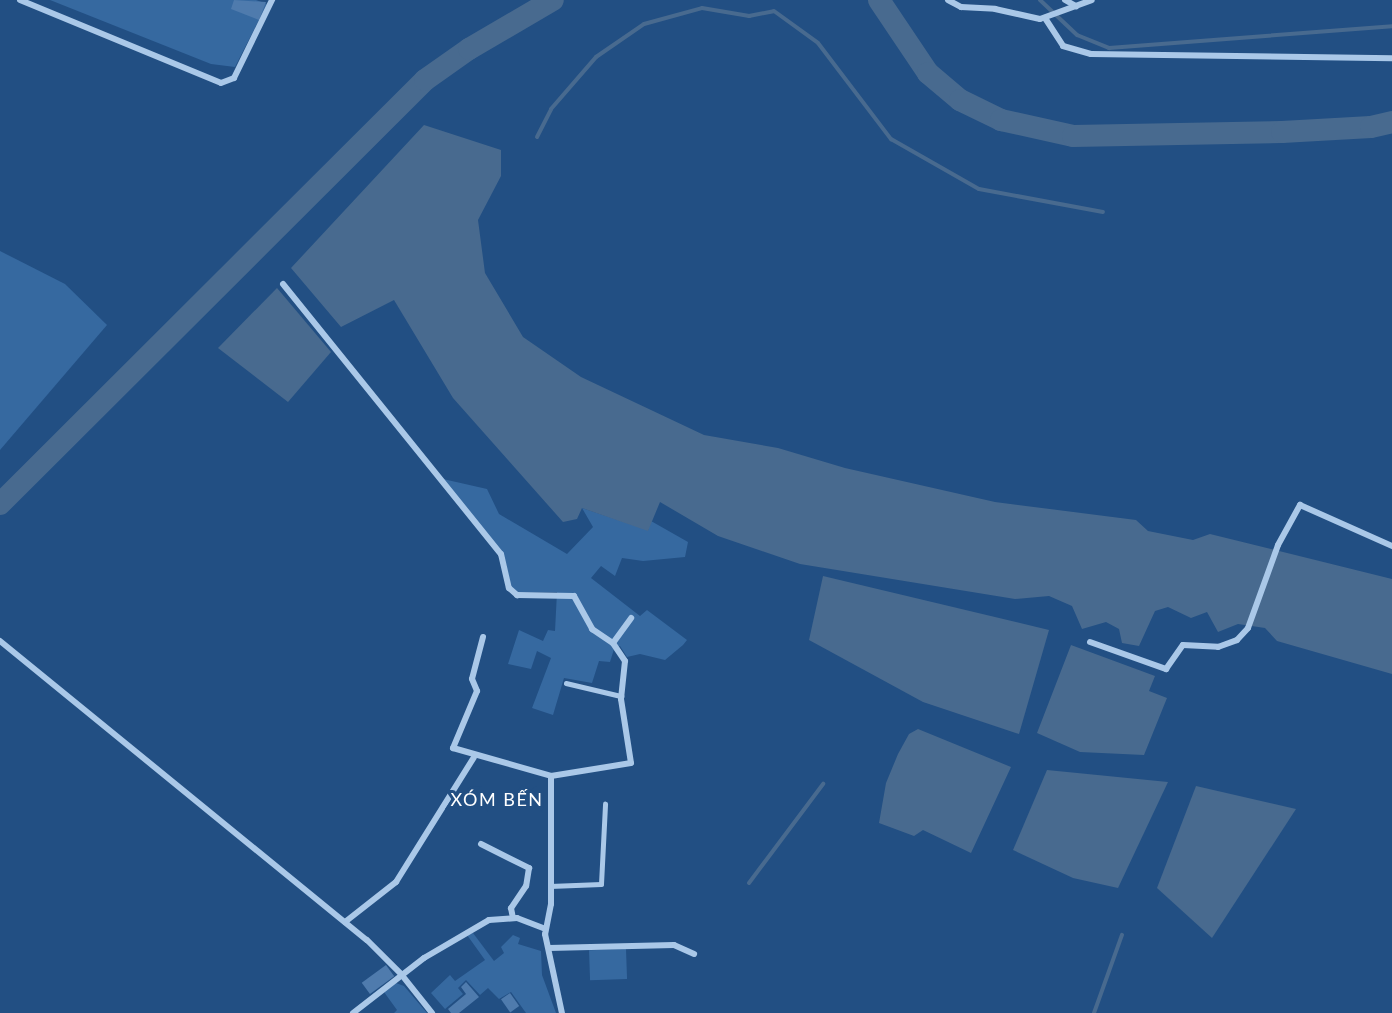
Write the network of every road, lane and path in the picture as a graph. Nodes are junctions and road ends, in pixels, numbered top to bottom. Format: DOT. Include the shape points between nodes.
graph roads {
  1 [pos="20,0"];
  2 [pos="272,0"];
  3 [pos="948,0"];
  4 [pos="1065,0"];
  5 [pos="1092,0"];
  6 [pos="1076,6"];
  7 [pos="1046,18"];
  8 [pos="1392,57"];
  9 [pos="283,284"];
  10 [pos="1392,546"];
  11 [pos="631,618"];
  12 [pos="483,637"];
  13 [pos="0,640"];
  14 [pos="1090,642"];
  15 [pos="613,643"];
  16 [pos="566,683"];
  17 [pos="621,696"];
  18 [pos="474,757"];
  19 [pos="551,776"];
  20 [pos="605,804"];
  21 [pos="481,844"];
  22 [pos="550,886"];
  23 [pos="513,918"];
  24 [pos="345,922"];
  25 [pos="545,929"];
  26 [pos="549,948"];
  27 [pos="694,954"];
  28 [pos="401,974"];
  29 [pos="353,1013"];
  30 [pos="432,1013"];
  31 [pos="562,1013"];
  1 -- 2 [label="street" via="221,83 234,78"];
  3 -- 7 [label="street" via="961,7"];
  4 -- 6 [label="street"];
  5 -- 6 [label="street"];
  6 -- 7 [label="street"];
  7 -- 8 [label="street" via="1063,46 1091,54"];
  9 -- 15 [label="street" via="501,554 510,588 517,595 574,596 592,629"];
  10 -- 14 [label="street" via="1301,505 1278,544 1244,635 1225,645 1183,645 1168,669"];
  11 -- 15 [label="street"];
  12 -- 18 [label="street" via="472,679 477,691 453,748"];
  13 -- 24 [label="street"];
  15 -- 17 [label="street" via="625,661"];
  16 -- 17 [label="lane"];
  17 -- 19 [label="street" via="631,763"];
  18 -- 19 [label="street"];
  18 -- 24 [label="street" via="396,882"];
  19 -- 22 [label="street"];
  20 -- 22 [label="lane" via="601,884"];
  21 -- 23 [label="street" via="529,868 526,886 512,908"];
  22 -- 25 [label="street"];
  23 -- 25 [label="street"];
  23 -- 28 [label="street" via="489,920"];
  24 -- 28 [label="street"];
  25 -- 26 [label="street"];
  26 -- 27 [label="street" via="674,945"];
  26 -- 31 [label="street"];
  28 -- 29 [label="street"];
  28 -- 30 [label="street"];
}
